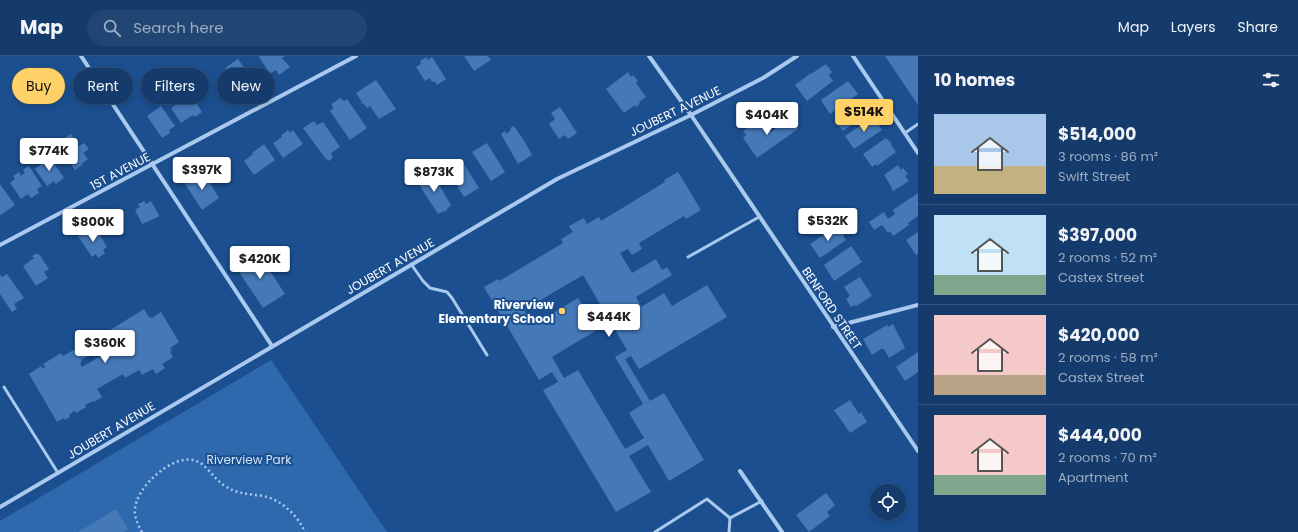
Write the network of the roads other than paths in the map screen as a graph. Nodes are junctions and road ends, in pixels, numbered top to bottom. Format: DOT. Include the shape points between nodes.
graph roads {
  1 [pos="81,56"];
  2 [pos="356,56"];
  3 [pos="649,56"];
  4 [pos="797,56"];
  5 [pos="853,56"];
  6 [pos="691,115"];
  7 [pos="918,124"];
  8 [pos="905,133"];
  9 [pos="918,153"];
  10 [pos="153,165"];
  11 [pos="760,217"];
  12 [pos="0,245"];
  13 [pos="688,257"];
  14 [pos="411,264"];
  15 [pos="918,305"];
  16 [pos="833,327"];
  17 [pos="272,346"];
  18 [pos="487,355"];
  19 [pos="4,387"];
  20 [pos="918,451"];
  21 [pos="740,471"];
  22 [pos="58,473"];
  23 [pos="762,502"];
  24 [pos="0,507"];
  25 [pos="730,518"];
  26 [pos="655,532"];
  27 [pos="729,532"];
  28 [pos="782,532"];
  1 -- 10 [label="street"];
  2 -- 10 [label="street, 1ST AVENUE"];
  3 -- 6 [label="street, BENFORD STREET"];
  4 -- 6 [label="street, JOUBERT AVENUE" via="763,78"];
  5 -- 8 [label="street"];
  6 -- 11 [label="street, BENFORD STREET"];
  6 -- 14 [label="street, JOUBERT AVENUE" via="557,179"];
  7 -- 8 [label="lane"];
  8 -- 9 [label="street"];
  10 -- 12 [label="street, 1ST AVENUE"];
  10 -- 17 [label="street"];
  11 -- 13 [label="lane"];
  11 -- 16 [label="street, BENFORD STREET"];
  14 -- 17 [label="street, JOUBERT AVENUE"];
  14 -- 18 [label="lane" via="430,288 447,292"];
  15 -- 16 [label="street"];
  16 -- 20 [label="street, BENFORD STREET"];
  17 -- 22 [label="street, JOUBERT AVENUE"];
  19 -- 22 [label="lane"];
  21 -- 23 [label="street"];
  22 -- 24 [label="street, JOUBERT AVENUE"];
  23 -- 25 [label="lane"];
  23 -- 28 [label="street"];
  25 -- 26 [label="lane" via="707,499"];
  25 -- 27 [label="lane"];
}
